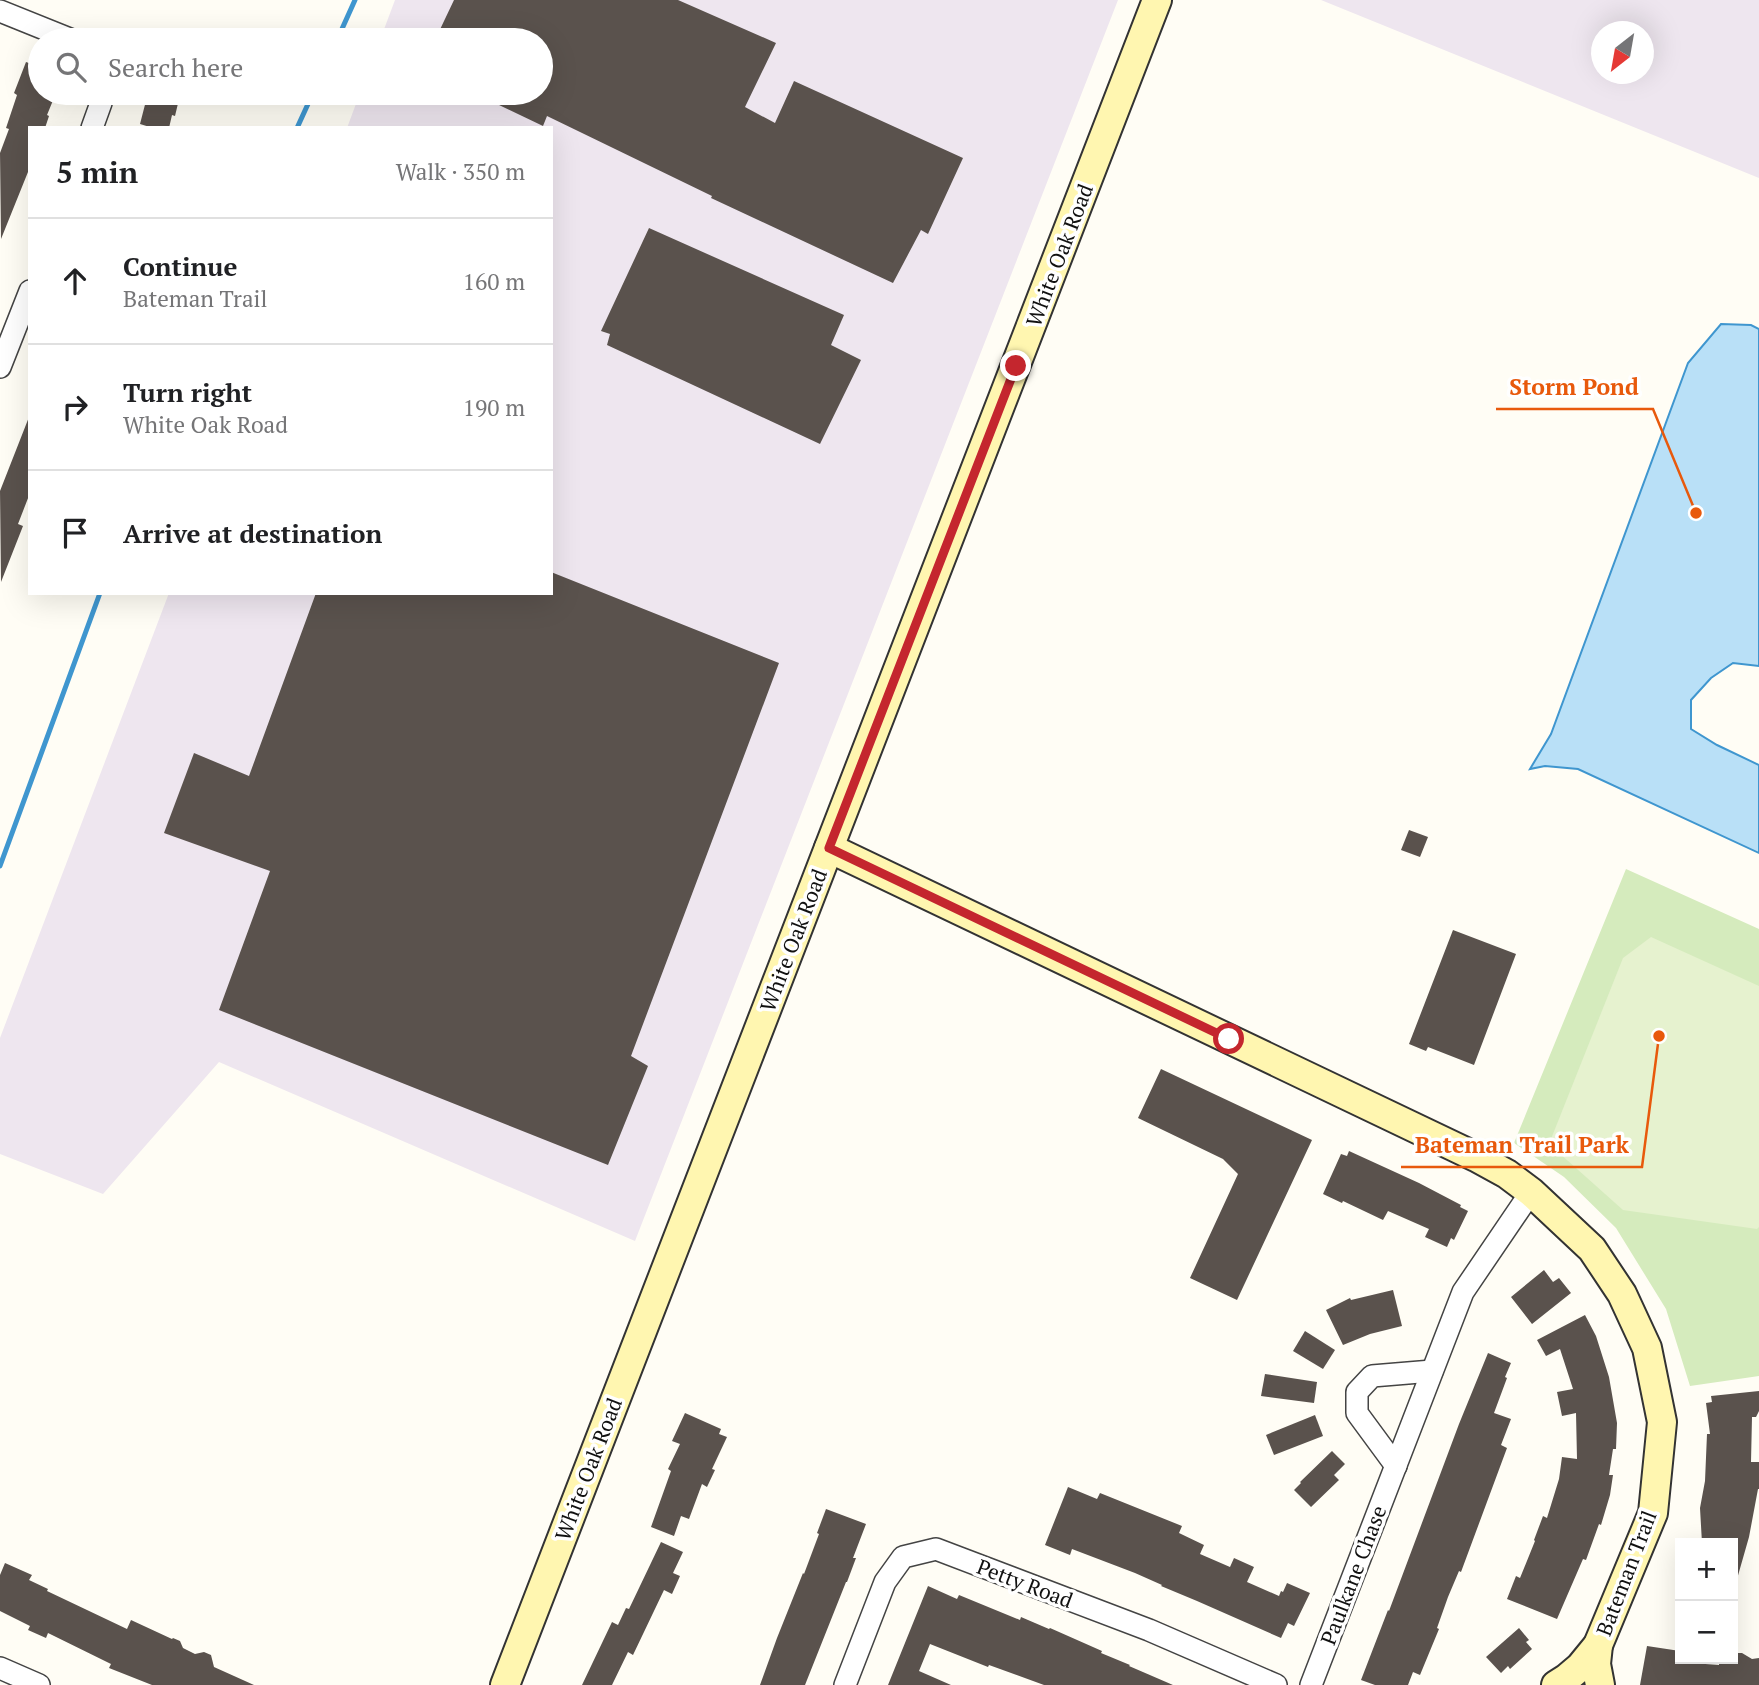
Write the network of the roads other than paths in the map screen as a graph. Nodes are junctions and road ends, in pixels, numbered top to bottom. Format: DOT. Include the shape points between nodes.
graph roads {
  1 [pos="1157,0"];
  2 [pos="0,11"];
  3 [pos="42,28"];
  4 [pos="100,105"];
  5 [pos="93,126"];
  6 [pos="28,296"];
  7 [pos="0,367"];
  8 [pos="829,848"];
  9 [pos="1531,1192"];
  10 [pos="1433,1371"];
  11 [pos="1396,1466"];
  12 [pos="1598,1645"];
  13 [pos="0,1668"];
  14 [pos="39,1685"];
  15 [pos="505,1685"];
  16 [pos="845,1685"];
  17 [pos="1276,1685"];
  18 [pos="1311,1685"];
  19 [pos="1556,1685"];
  20 [pos="1579,1685"];
  21 [pos="1600,1685"];
  1 -- 8 [label="street, White Oak Road"];
  2 -- 3 [label="street"];
  4 -- 5 [label="street"];
  6 -- 7 [label="street"];
  8 -- 9 [label="street, Bateman Trail" via="1476,1157"];
  8 -- 15 [label="street, White Oak Road"];
  9 -- 10 [label="street, Paulkane Chase" via="1463,1292"];
  9 -- 12 [label="street, Bateman Trail" via="1592,1250 1622,1294 1647,1348 1662,1422 1653,1513"];
  10 -- 11 [label="street, Paulkane Chase"];
  10 -- 11 [label="street" via="1372,1376 1357,1392 1357,1413"];
  11 -- 18 [label="street, Paulkane Chase"];
  12 -- 19 [label="street, Bateman Trail" via="1580,1667"];
  12 -- 21 [label="street, Bateman Trail"];
  13 -- 14 [label="street"];
  16 -- 17 [label="street, Petty Road" via="885,1582 903,1557 936,1549 1149,1630"];
  19 -- 20 [label="street"];
}
